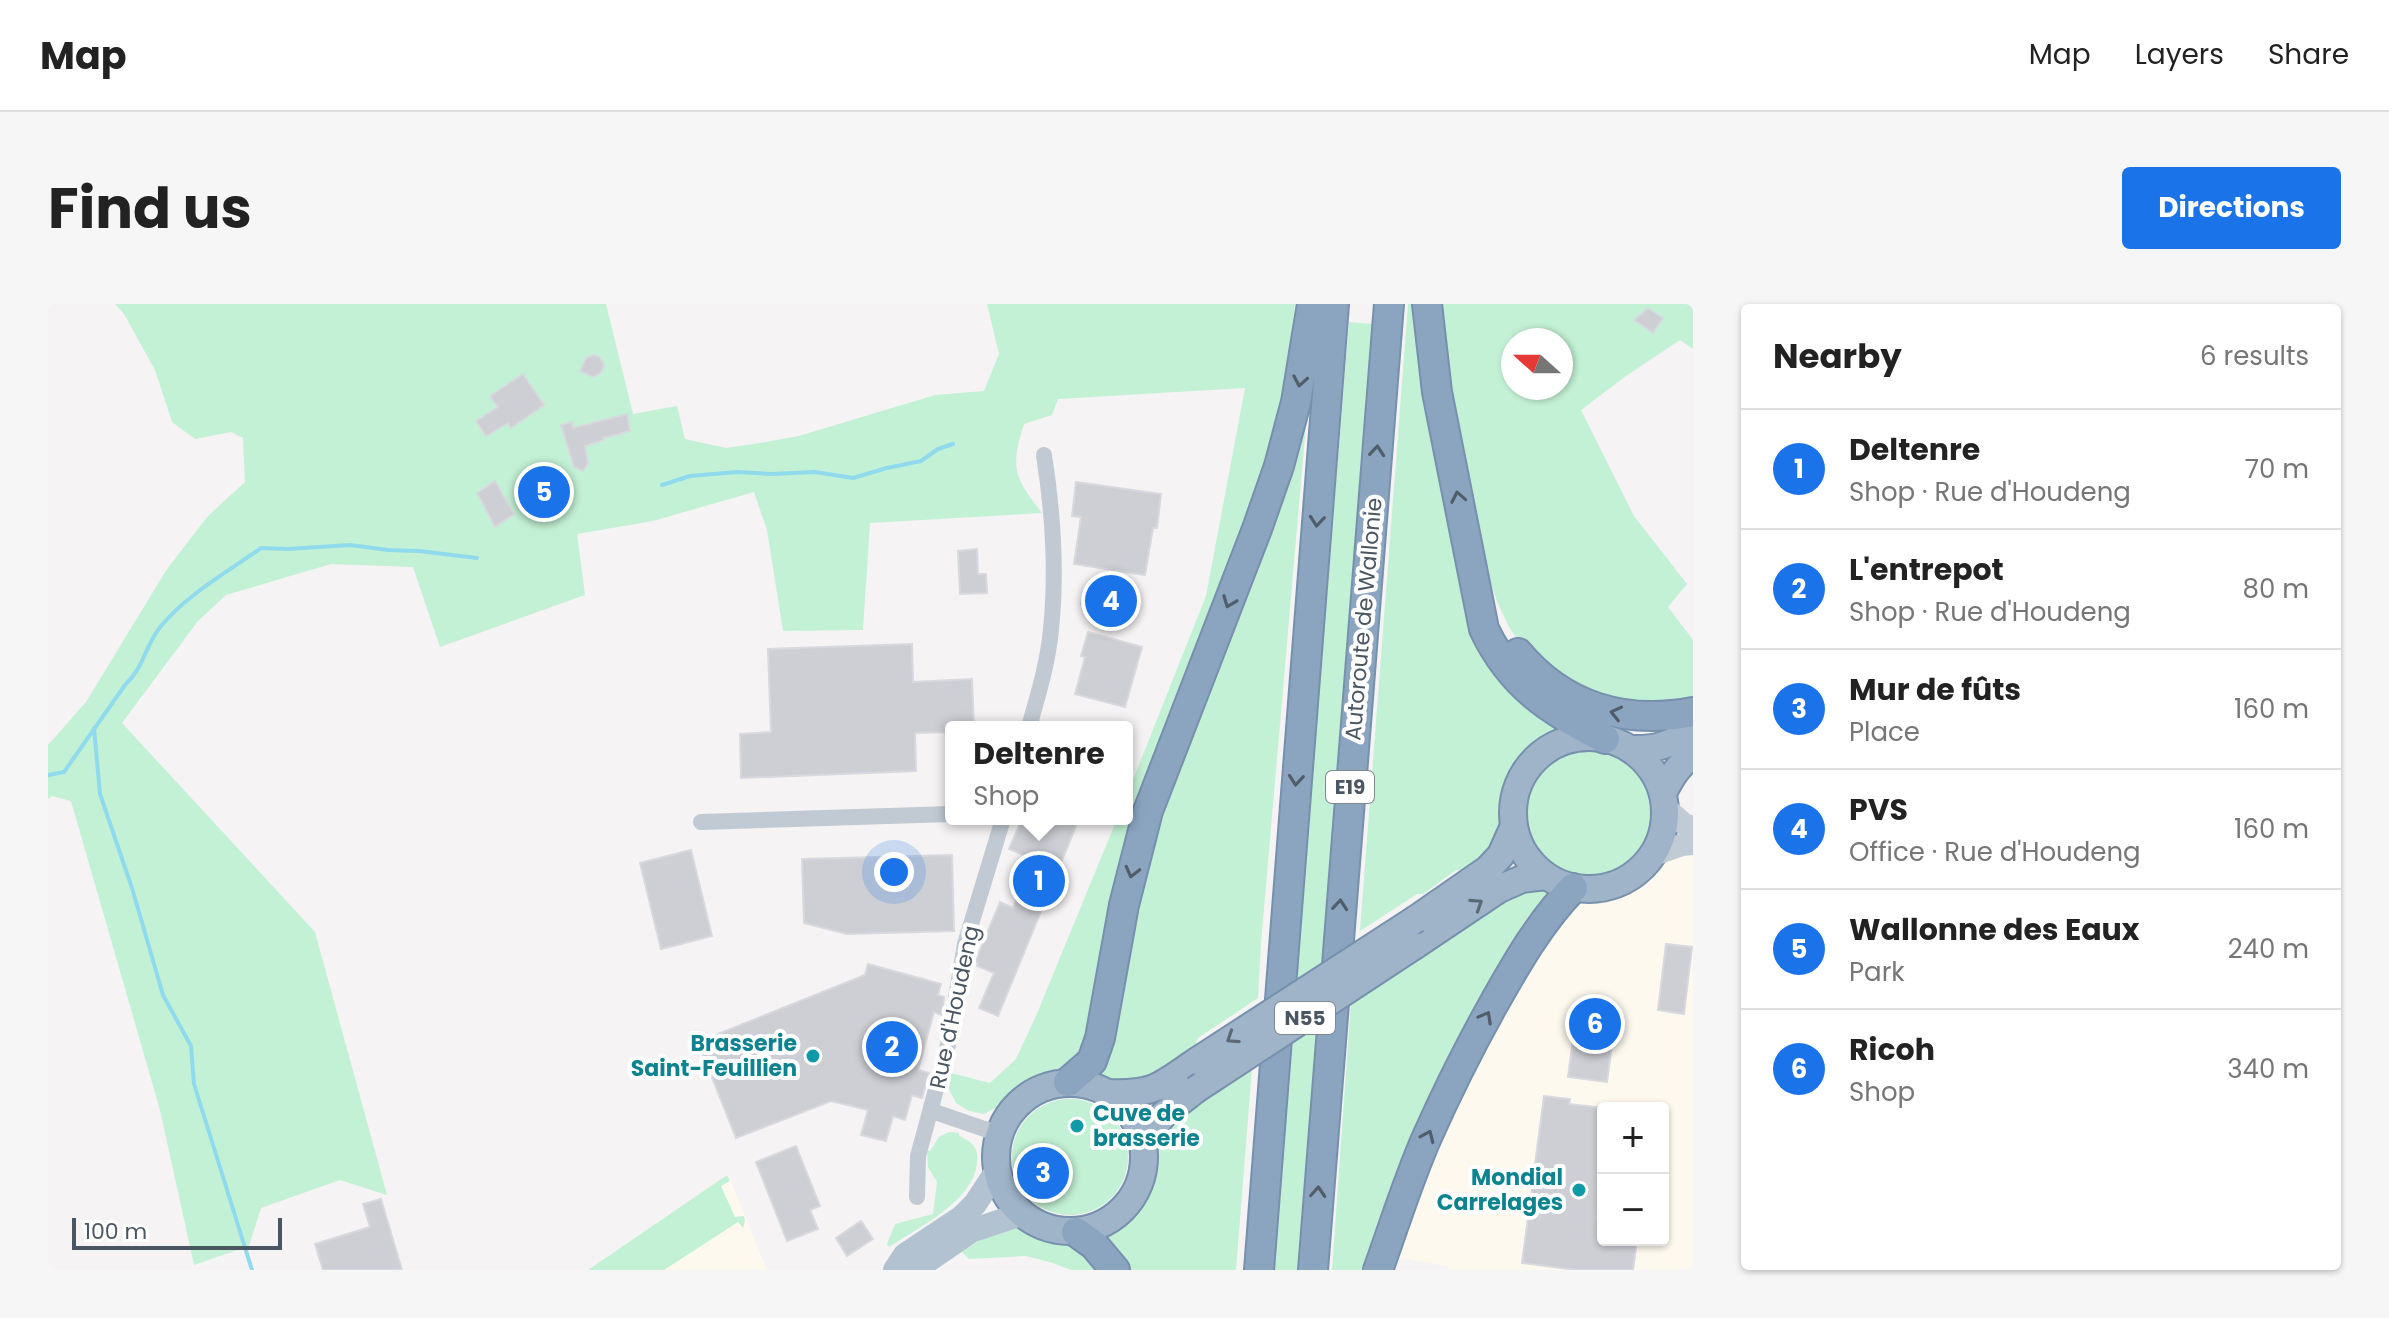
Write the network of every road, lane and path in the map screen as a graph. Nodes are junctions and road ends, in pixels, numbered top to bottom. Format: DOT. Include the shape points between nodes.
graph roads {
  1 [pos="1312,304"];
  2 [pos="1334,304"];
  3 [pos="1389,304"];
  4 [pos="1427,304"];
  5 [pos="1044,455"];
  6 [pos="1470,557"];
  7 [pos="1693,712"];
  8 [pos="1031,721"];
  9 [pos="1693,730"];
  10 [pos="1618,744"];
  11 [pos="1693,755"];
  12 [pos="1664,800"];
  13 [pos="945,814"];
  14 [pos="701,822"];
  15 [pos="1001,825"];
  16 [pos="1514,826"];
  17 [pos="1693,827"];
  18 [pos="1693,844"];
  19 [pos="1653,855"];
  20 [pos="1546,876"];
  21 [pos="1573,888"];
  22 [pos="1068,1082"];
  23 [pos="1108,1093"];
  24 [pos="932,1111"];
  25 [pos="999,1134"];
  26 [pos="1143,1143"];
  27 [pos="996,1172"];
  28 [pos="917,1197"];
  29 [pos="1021,1214"];
  30 [pos="1076,1232"];
  31 [pos="895,1270"];
  32 [pos="914,1270"];
  33 [pos="1115,1270"];
  34 [pos="1259,1270"];
  35 [pos="1313,1270"];
  36 [pos="1378,1270"];
  1 -- 22 [label="highway, one-way" via="1279,466 1148,811 1124,905 1100,1038 1092,1061"];
  2 -- 34 [label="highway, E19, one-way"];
  35 -- 3 [label="highway, Autoroute de Wallonie / E19, one-way"];
  6 -- 4 [label="highway, one-way" via="1437,392"];
  5 -- 8 [label="street" via="1052,512 1052,629"];
  7 -- 6 [label="highway, one-way" via="1631,716 1564,693 1512,646"];
  6 -- 10 [label="highway" via="1484,629 1495,653 1549,708"];
  9 -- 10 [label="highway, N55" via="1650,750"];
  10 -- 12 [label="highway" via="1651,768"];
  10 -- 16 [label="highway, N55" via="1587,737 1568,740 1537,758 1517,789"];
  11 -- 12 [label="highway" via="1672,774"];
  12 -- 17 [label="main road"];
  12 -- 19 [label="highway" via="1665,824"];
  13 -- 14 [label="street"];
  15 -- 24 [label="street, Rue d'Houdeng" via="965,944"];
  16 -- 20 [label="highway" via="1525,854"];
  16 -- 23 [label="highway, N55, one-way, bridge" via="1488,869 1416,919 1160,1086 1145,1093"];
  18 -- 19 [label="main road"];
  19 -- 21 [label="highway" via="1624,881 1599,889"];
  20 -- 21 [label="highway"];
  26 -- 20 [label="highway, N55, one-way, bridge" via="1162,1116 1195,1090 1499,889"];
  36 -- 21 [label="highway, one-way" via="1426,1138 1468,1051 1537,933"];
  22 -- 23 [label="highway, N55"];
  22 -- 25 [label="highway" via="1033,1092 1018,1103"];
  23 -- 26 [label="highway" via="1132,1116"];
  24 -- 25 [label="street"];
  24 -- 28 [label="street, Rue d'Houdeng" via="918,1156"];
  25 -- 27 [label="highway"];
  26 -- 30 [label="highway" via="1141,1178 1124,1209 1094,1228"];
  27 -- 29 [label="highway"];
  27 -- 31 [label="main road" via="969,1211 905,1255"];
  29 -- 30 [label="highway" via="1047,1228"];
  29 -- 32 [label="main road" via="971,1231"];
  30 -- 33 [label="highway"];
}
